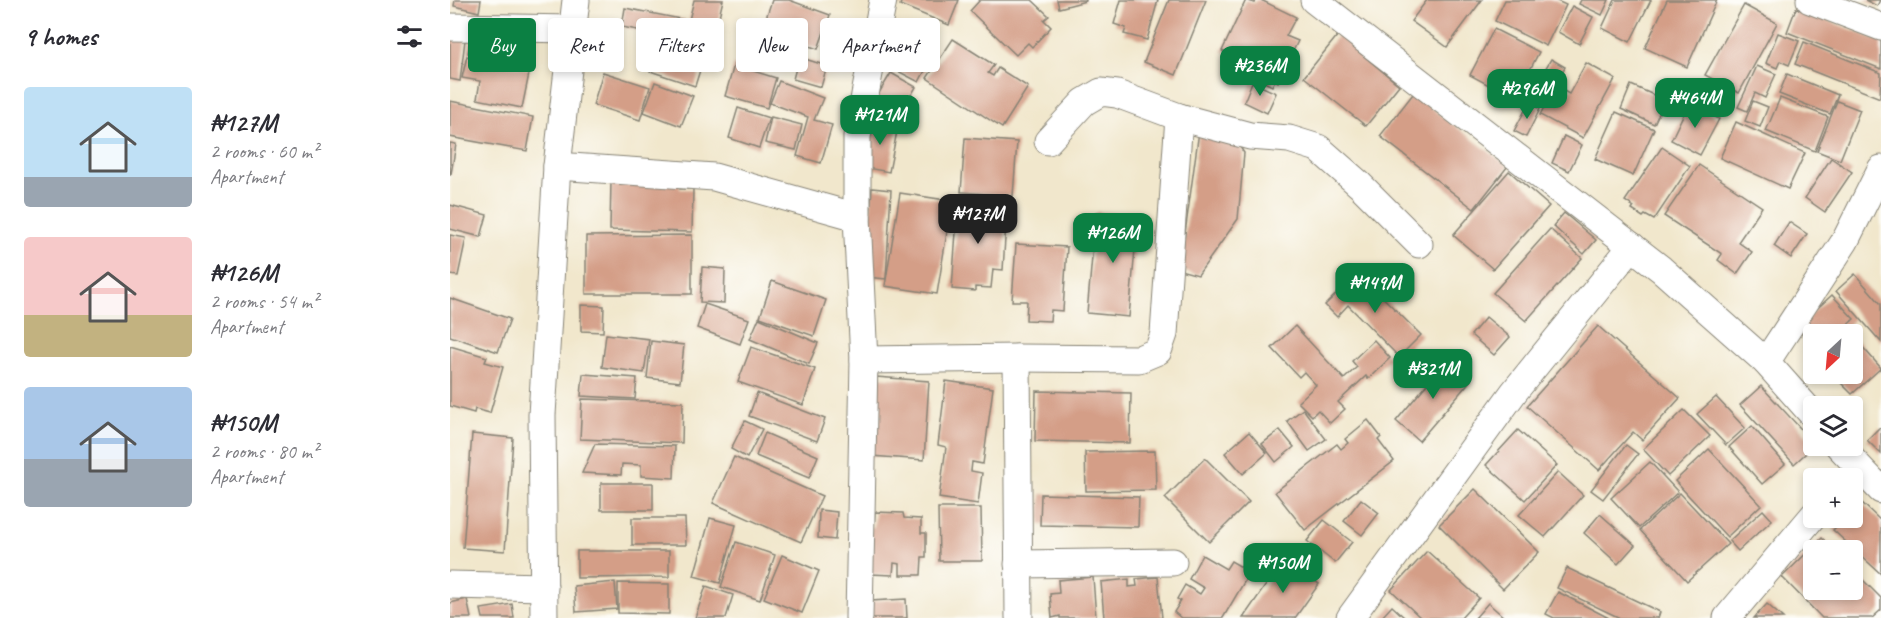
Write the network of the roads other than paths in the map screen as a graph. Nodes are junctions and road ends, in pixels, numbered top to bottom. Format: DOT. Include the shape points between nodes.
graph roads {
  1 [pos="576,0"];
  2 [pos="883,0"];
  3 [pos="1314,0"];
  4 [pos="1810,0"];
  5 [pos="573,18"];
  6 [pos="450,27"];
  7 [pos="1881,27"];
  8 [pos="548,29"];
  9 [pos="567,72"];
  10 [pos="1179,117"];
  11 [pos="1048,141"];
  12 [pos="557,166"];
  13 [pos="1881,169"];
  14 [pos="857,217"];
  15 [pos="1419,244"];
  16 [pos="1632,246"];
  17 [pos="1017,358"];
  18 [pos="864,360"];
  19 [pos="1766,362"];
  20 [pos="1803,404"];
  21 [pos="1846,463"];
  22 [pos="1881,490"];
  23 [pos="1803,528"];
  24 [pos="1173,562"];
  25 [pos="1018,564"];
  26 [pos="450,585"];
  27 [pos="544,587"];
  28 [pos="544,618"];
  29 [pos="859,618"];
  30 [pos="1019,618"];
  31 [pos="1350,618"];
  32 [pos="1727,618"];
  1 -- 5 [label="street"];
  2 -- 14 [label="street" via="857,137"];
  3 -- 16 [label="street"];
  4 -- 7 [label="street"];
  6 -- 8 [label="street"];
  9 -- 12 [label="street"];
  10 -- 11 [label="street" via="1101,92 1084,102"];
  10 -- 15 [label="street" via="1317,148"];
  10 -- 17 [label="street" via="1164,334 1158,351 1139,359"];
  12 -- 14 [label="street" via="714,177"];
  12 -- 27 [label="street" via="542,415"];
  13 -- 19 [label="street" via="1845,241"];
  14 -- 18 [label="street"];
  16 -- 19 [label="street"];
  16 -- 31 [label="street" via="1514,392"];
  17 -- 18 [label="street"];
  17 -- 25 [label="street"];
  18 -- 29 [label="street"];
  19 -- 20 [label="street"];
  21 -- 22 [label="street"];
  23 -- 32 [label="street"];
  24 -- 25 [label="street"];
  25 -- 30 [label="street"];
  26 -- 27 [label="street"];
  27 -- 28 [label="street"];
}
